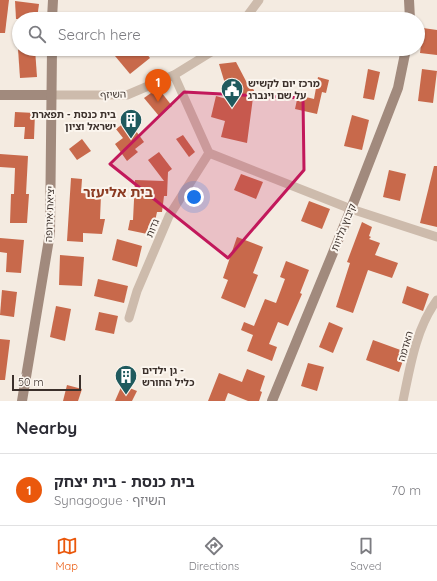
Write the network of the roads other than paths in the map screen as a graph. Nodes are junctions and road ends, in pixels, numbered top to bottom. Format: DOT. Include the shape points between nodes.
graph roads {
  1 [pos="53,0"];
  2 [pos="258,0"];
  3 [pos="409,0"];
  4 [pos="52,12"];
  5 [pos="250,12"];
  6 [pos="410,12"];
  7 [pos="52,56"];
  8 [pos="205,56"];
  9 [pos="405,56"];
  10 [pos="174,75"];
  11 [pos="0,95"];
  12 [pos="51,95"];
  13 [pos="209,153"];
  14 [pos="351,209"];
  15 [pos="437,238"];
  16 [pos="437,300"];
  17 [pos="129,318"];
  18 [pos="22,401"];
  19 [pos="272,401"];
  20 [pos="403,401"];
  1 -- 4 [label="street"];
  2 -- 5 [label="street"];
  3 -- 6 [label="street"];
  7 -- 12 [label="street, יציאת אירופה"];
  8 -- 10 [label="street, השיזף"];
  9 -- 14 [label="street, קיבוץ גלויות" via="398,88"];
  10 -- 12 [label="street, השיזף" via="127,95"];
  10 -- 13 [label="street"];
  11 -- 12 [label="street, השיזף"];
  12 -- 18 [label="street, יציאת אירופה" via="50,233"];
  13 -- 14 [label="street"];
  13 -- 17 [label="street, גדות" via="169,216 137,291"];
  14 -- 15 [label="street"];
  14 -- 19 [label="street, קיבוץ גלויות"];
  16 -- 20 [label="street, האדמה" via="424,320"];
}
